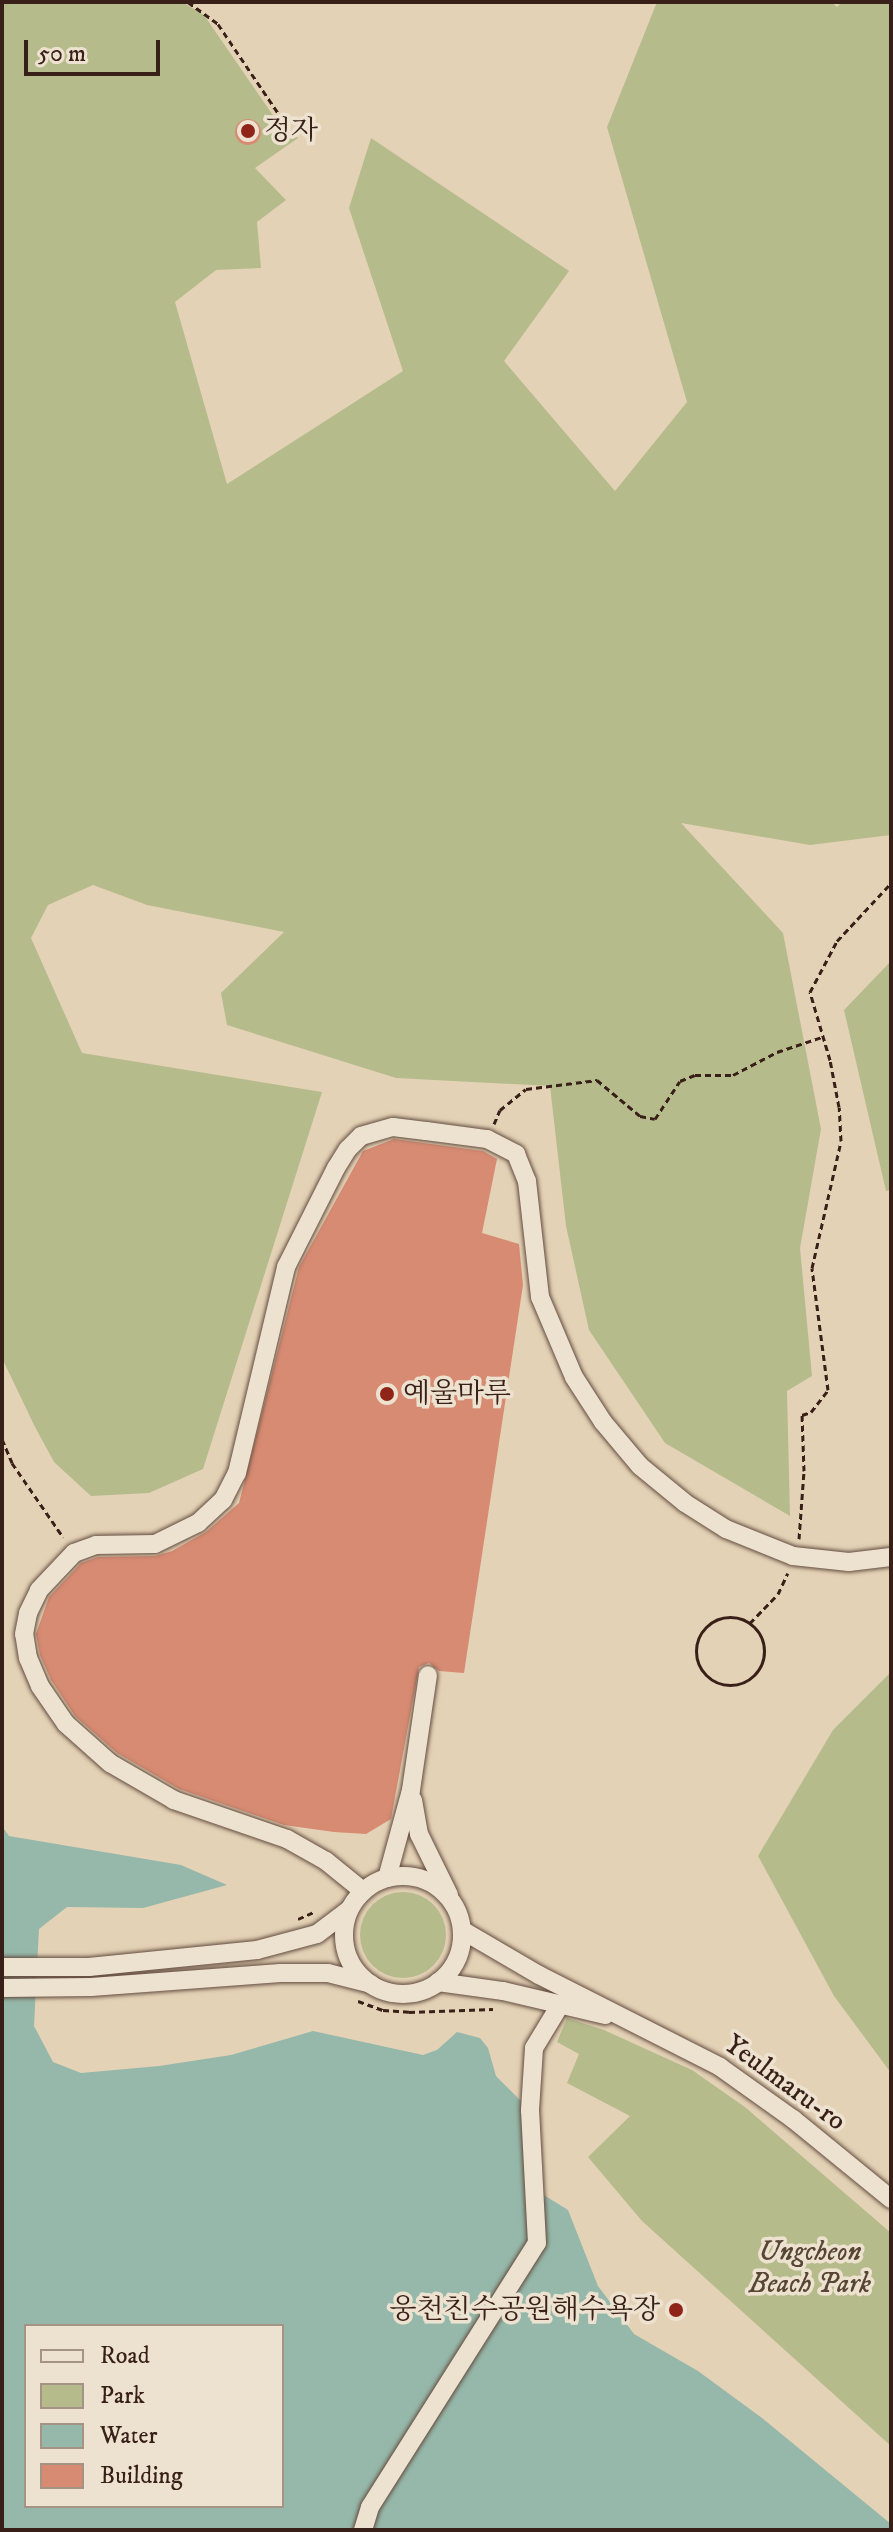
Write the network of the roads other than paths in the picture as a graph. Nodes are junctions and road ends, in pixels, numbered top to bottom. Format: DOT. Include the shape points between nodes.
graph roads {
  1 [pos="891,1557"];
  2 [pos="428,1675"];
  3 [pos="411,1790"];
  4 [pos="387,1878"];
  5 [pos="363,1891"];
  6 [pos="452,1903"];
  7 [pos="350,1909"];
  8 [pos="462,1930"];
  9 [pos="2,1967"];
  10 [pos="438,1982"];
  11 [pos="371,1984"];
  12 [pos="2,1988"];
  13 [pos="560,2005"];
  14 [pos="638,2024"];
  15 [pos="891,2199"];
  16 [pos="363,2530"];
  1 -- 5 [label="street" via="849,1562 793,1556 726,1529 685,1503 640,1466 574,1377 540,1297 523,1167 516,1154 487,1139 393,1127 361,1136 348,1149 286,1267 237,1473 223,1500 198,1523 155,1544 96,1545 74,1553 39,1590 24,1627 34,1676 66,1724 123,1772 174,1800 287,1839"];
  2 -- 3 [label="street"];
  3 -- 4 [label="street"];
  3 -- 6 [label="street" via="419,1834"];
  4 -- 5 [label="street"];
  4 -- 6 [label="street" via="420,1879"];
  5 -- 7 [label="street"];
  6 -- 8 [label="street"];
  7 -- 9 [label="street" via="317,1934 257,1950 89,1967"];
  7 -- 11 [label="street" via="346,1951"];
  8 -- 10 [label="street" via="454,1964"];
  8 -- 14 [label="street"];
  10 -- 11 [label="street" via="398,1994"];
  10 -- 13 [label="street"];
  11 -- 12 [label="street" via="328,1973 280,1973"];
  13 -- 14 [label="street"];
  13 -- 16 [label="street" via="534,2048 530,2110 537,2243 370,2507"];
  14 -- 15 [label="street, Yeulmaru-ro" via="720,2067"];
}
